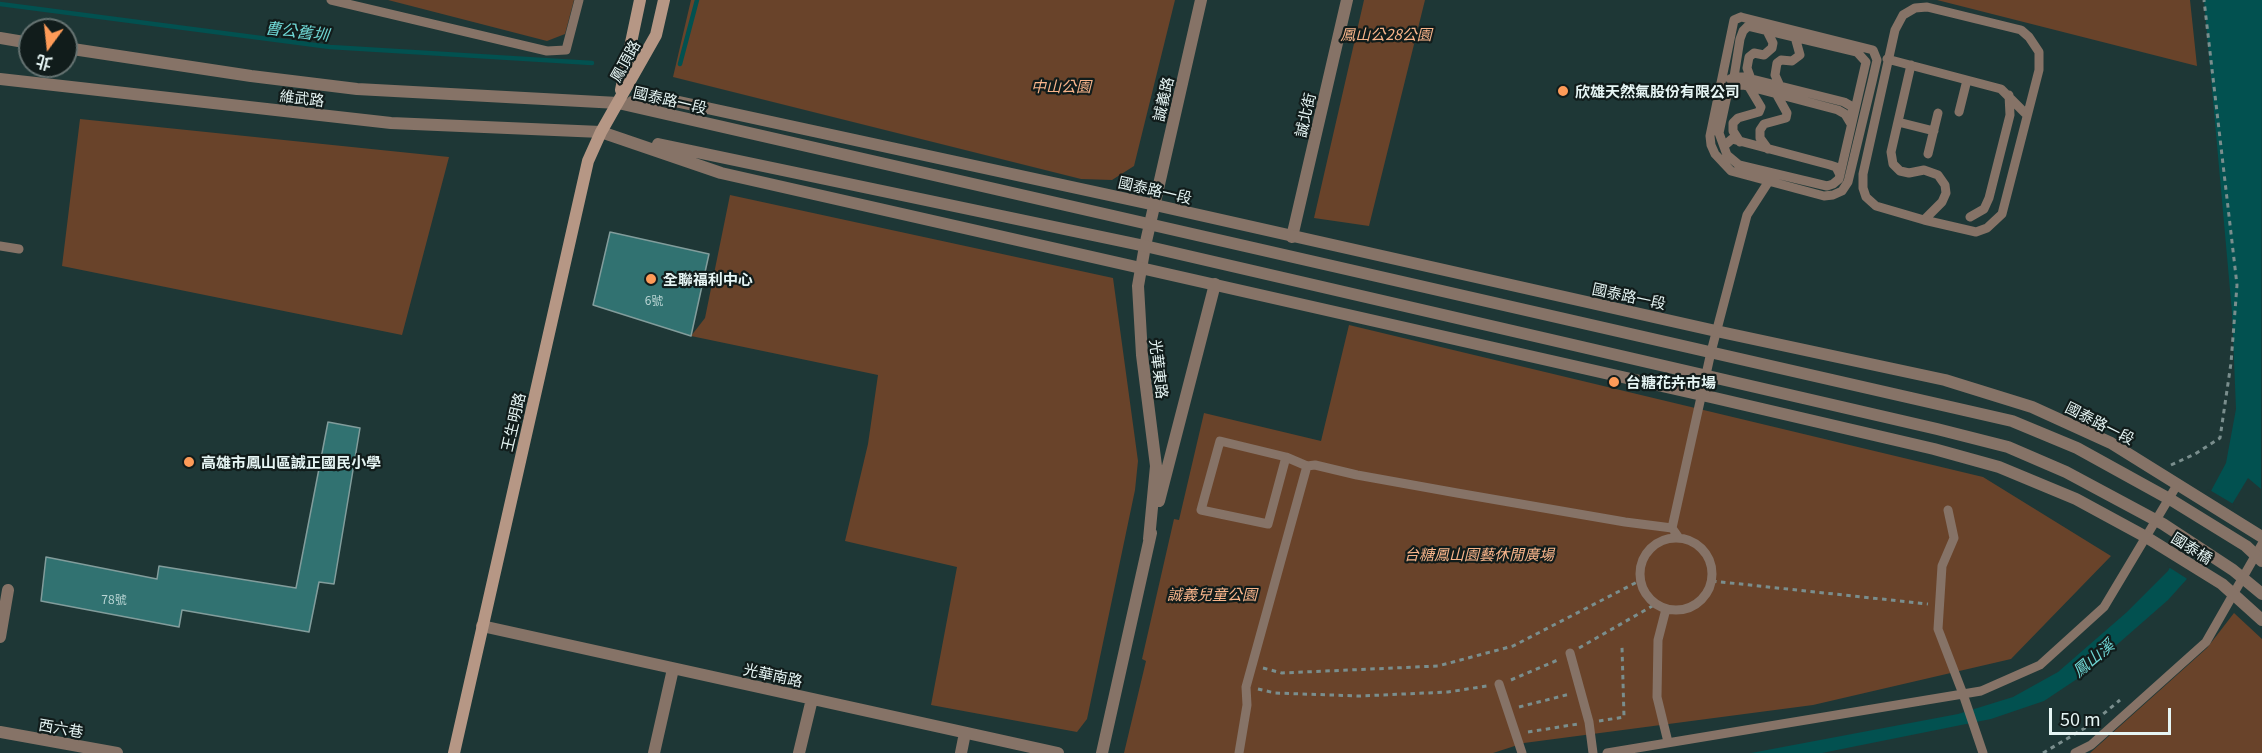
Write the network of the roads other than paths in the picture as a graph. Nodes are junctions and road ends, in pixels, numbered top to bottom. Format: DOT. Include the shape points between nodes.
graph roads {
  1 [pos="331,0"];
  2 [pos="579,0"];
  3 [pos="640,0"];
  4 [pos="664,0"];
  5 [pos="1201,0"];
  6 [pos="1347,0"];
  7 [pos="1766,29"];
  8 [pos="1795,37"];
  9 [pos="0,39"];
  10 [pos="18,41"];
  11 [pos="78,50"];
  12 [pos="1887,59"];
  13 [pos="1911,65"];
  14 [pos="1734,77"];
  15 [pos="0,79"];
  16 [pos="1967,80"];
  17 [pos="1750,83"];
  18 [pos="1721,86"];
  19 [pos="1779,90"];
  20 [pos="2009,95"];
  21 [pos="618,103"];
  22 [pos="1854,112"];
  23 [pos="1959,112"];
  24 [pos="1938,113"];
  25 [pos="2027,115"];
  26 [pos="1898,122"];
  27 [pos="1856,125"];
  28 [pos="1873,129"];
  29 [pos="602,132"];
  30 [pos="1934,132"];
  31 [pos="1719,133"];
  32 [pos="1740,142"];
  33 [pos="1768,149"];
  34 [pos="1726,151"];
  35 [pos="1928,154"];
  36 [pos="1718,158"];
  37 [pos="1731,171"];
  38 [pos="1840,176"];
  39 [pos="1769,181"];
  40 [pos="1155,205"];
  41 [pos="1970,217"];
  42 [pos="1924,220"];
  43 [pos="1150,224"];
  44 [pos="1038,225"];
  45 [pos="1292,237"];
  46 [pos="1034,244"];
  47 [pos="0,246"];
  48 [pos="1145,246"];
  49 [pos="18,249"];
  50 [pos="1141,267"];
  51 [pos="1215,284"];
  52 [pos="1716,332"];
  53 [pos="1711,352"];
  54 [pos="1705,376"];
  55 [pos="1700,395"];
  56 [pos="1286,457"];
  57 [pos="1307,466"];
  58 [pos="2179,486"];
  59 [pos="2171,499"];
  60 [pos="1948,510"];
  61 [pos="2159,522"];
  62 [pos="1672,528"];
  63 [pos="2258,534"];
  64 [pos="2146,537"];
  65 [pos="1679,538"];
  66 [pos="1149,539"];
  67 [pos="2262,544"];
  68 [pos="2259,558"];
  69 [pos="2238,574"];
  70 [pos="8,590"];
  71 [pos="2233,593"];
  72 [pos="2262,594"];
  73 [pos="1666,609"];
  74 [pos="2262,620"];
  75 [pos="482,626"];
  76 [pos="0,637"];
  77 [pos="1570,653"];
  78 [pos="673,669"];
  79 [pos="1499,684"];
  80 [pos="1964,694"];
  81 [pos="812,699"];
  82 [pos="0,732"];
  83 [pos="965,733"];
  84 [pos="1668,742"];
  85 [pos="117,753"];
  86 [pos="454,753"];
  87 [pos="654,753"];
  88 [pos="799,753"];
  89 [pos="961,753"];
  90 [pos="1058,753"];
  91 [pos="1102,753"];
  92 [pos="1239,753"];
  93 [pos="1522,753"];
  94 [pos="1593,753"];
  95 [pos="1607,753"];
  96 [pos="1983,753"];
  97 [pos="2075,753"];
  1 -- 2 [label="lane" via="547,51 566,50"];
  3 -- 21 [label="main road, 鳳頂路"];
  4 -- 21 [label="main road, 鳳頂路" via="656,35"];
  5 -- 40 [label="street, 誠義路"];
  6 -- 45 [label="street, 誠北街"];
  7 -- 8 [label="lane"];
  7 -- 14 [label="lane" via="1748,26 1743,31"];
  7 -- 17 [label="lane" via="1772,48 1764,55 1754,53 1749,57"];
  8 -- 19 [label="lane" via="1800,55 1792,61 1777,63"];
  8 -- 22 [label="lane" via="1864,57"];
  9 -- 10 [label="street"];
  11 -- 21 [label="street, 維武路" via="357,89"];
  12 -- 13 [label="lane"];
  12 -- 25 [label="lane" via="1903,15 1915,8 1927,7 2021,30 2039,52 2039,70"];
  12 -- 28 [label="lane"];
  13 -- 16 [label="lane"];
  13 -- 26 [label="lane"];
  14 -- 17 [label="lane"];
  14 -- 18 [label="lane"];
  15 -- 29 [label="street, 維武路" via="391,123"];
  16 -- 20 [label="lane"];
  16 -- 23 [label="lane"];
  17 -- 19 [label="lane"];
  17 -- 31 [label="lane" via="1728,91"];
  17 -- 32 [label="lane" via="1761,107 1759,112 1733,123"];
  18 -- 27 [label="lane" via="1734,20 1741,17 1867,48 1873,50 1877,60"];
  18 -- 36 [label="lane" via="1710,136"];
  19 -- 22 [label="lane" via="1844,102"];
  19 -- 27 [label="lane" via="1845,114"];
  19 -- 33 [label="lane" via="1787,113 1786,118 1764,124 1760,129 1760,138"];
  20 -- 25 [label="lane"];
  20 -- 41 [label="lane" via="2010,115 1989,198 1984,209"];
  21 -- 29 [label="main road, 王生明路"];
  21 -- 40 [label="street, 國泰路一段" via="670,100"];
  21 -- 43 [label="street, 國泰路一段"];
  22 -- 27 [label="lane"];
  24 -- 30 [label="lane"];
  25 -- 42 [label="lane" via="1997,221 1976,232"];
  26 -- 30 [label="lane"];
  26 -- 42 [label="lane" via="1891,152 1893,164 1900,171 1924,170 1938,175 1946,185 1942,202"];
  27 -- 28 [label="lane"];
  27 -- 38 [label="lane"];
  27 -- 39 [label="lane" via="1848,182 1842,191 1824,196"];
  28 -- 42 [label="lane" via="1863,174 1866,197 1876,207"];
  29 -- 44 [label="street"];
  29 -- 46 [label="street" via="722,172"];
  29 -- 75 [label="main road, 王生明路" via="588,161"];
  30 -- 35 [label="lane"];
  31 -- 34 [label="lane"];
  31 -- 36 [label="lane"];
  32 -- 33 [label="lane"];
  32 -- 34 [label="lane" via="1732,140"];
  33 -- 38 [label="lane" via="1836,167"];
  34 -- 37 [label="lane"];
  34 -- 38 [label="lane" via="1739,165 1827,186"];
  36 -- 37 [label="lane"];
  37 -- 39 [label="lane"];
  39 -- 52 [label="lane" via="1747,215"];
  40 -- 43 [label="street, 光華東路"];
  40 -- 45 [label="street, 國泰路一段"];
  43 -- 48 [label="street, 光華東路"];
  43 -- 53 [label="street, 國泰路一段"];
  44 -- 46 [label="street"];
  44 -- 48 [label="street"];
  45 -- 52 [label="street, 國泰路一段"];
  46 -- 50 [label="street"];
  47 -- 49 [label="lane"];
  48 -- 50 [label="street, 光華東路"];
  48 -- 54 [label="street"];
  50 -- 51 [label="street"];
  50 -- 66 [label="street, 光華東路" via="1138,313 1156,466"];
  51 -- 55 [label="street"];
  51 -- 66 [label="street, 光華東路"];
  52 -- 53 [label="lane"];
  52 -- 58 [label="street, 國泰路一段" via="1945,380 2032,407 2111,443"];
  53 -- 54 [label="lane"];
  53 -- 59 [label="street, 國泰路一段" via="2012,421 2077,448"];
  54 -- 55 [label="lane"];
  54 -- 61 [label="street" via="2008,447 2066,472"];
  55 -- 62 [label="lane"];
  55 -- 64 [label="street" via="1999,467 2076,499"];
  56 -- 56 [label="lane" via="1220,441 1201,510 1268,524"];
  56 -- 57 [label="lane"];
  57 -- 62 [label="lane"];
  57 -- 92 [label="lane" via="1246,687"];
  58 -- 59 [label="lane"];
  58 -- 63 [label="street"];
  59 -- 61 [label="lane"];
  59 -- 68 [label="street, 國泰橋"];
  60 -- 80 [label="lane" via="1954,538 1942,566 1938,629"];
  61 -- 64 [label="lane"];
  61 -- 69 [label="street, 國泰橋"];
  62 -- 65 [label="lane"];
  64 -- 71 [label="street, 國泰橋"];
  64 -- 80 [label="lane" via="2104,607 2040,665"];
  65 -- 73 [label="lane" via="1657,544 1642,561 1641,580 1647,595"];
  65 -- 73 [label="lane" via="1691,541 1709,558 1712,581 1704,597 1690,608"];
  66 -- 91 [label="street, 光華東路"];
  67 -- 68 [label="lane"];
  68 -- 69 [label="lane"];
  69 -- 71 [label="lane"];
  69 -- 72 [label="street"];
  70 -- 76 [label="street"];
  71 -- 74 [label="street"];
  71 -- 97 [label="lane" via="2206,642 2091,745"];
  73 -- 84 [label="lane" via="1658,640 1657,697"];
  75 -- 78 [label="street, 光華南路"];
  75 -- 86 [label="main road, 王生明路"];
  77 -- 94 [label="lane" via="1589,722"];
  78 -- 81 [label="street, 光華南路"];
  78 -- 87 [label="street"];
  79 -- 93 [label="lane"];
  80 -- 84 [label="lane"];
  80 -- 96 [label="lane"];
  81 -- 83 [label="street, 光華南路"];
  81 -- 88 [label="street"];
  82 -- 85 [label="street, 西六巷"];
  83 -- 89 [label="street"];
  83 -- 90 [label="street, 光華南路"];
  84 -- 95 [label="lane"];
}
